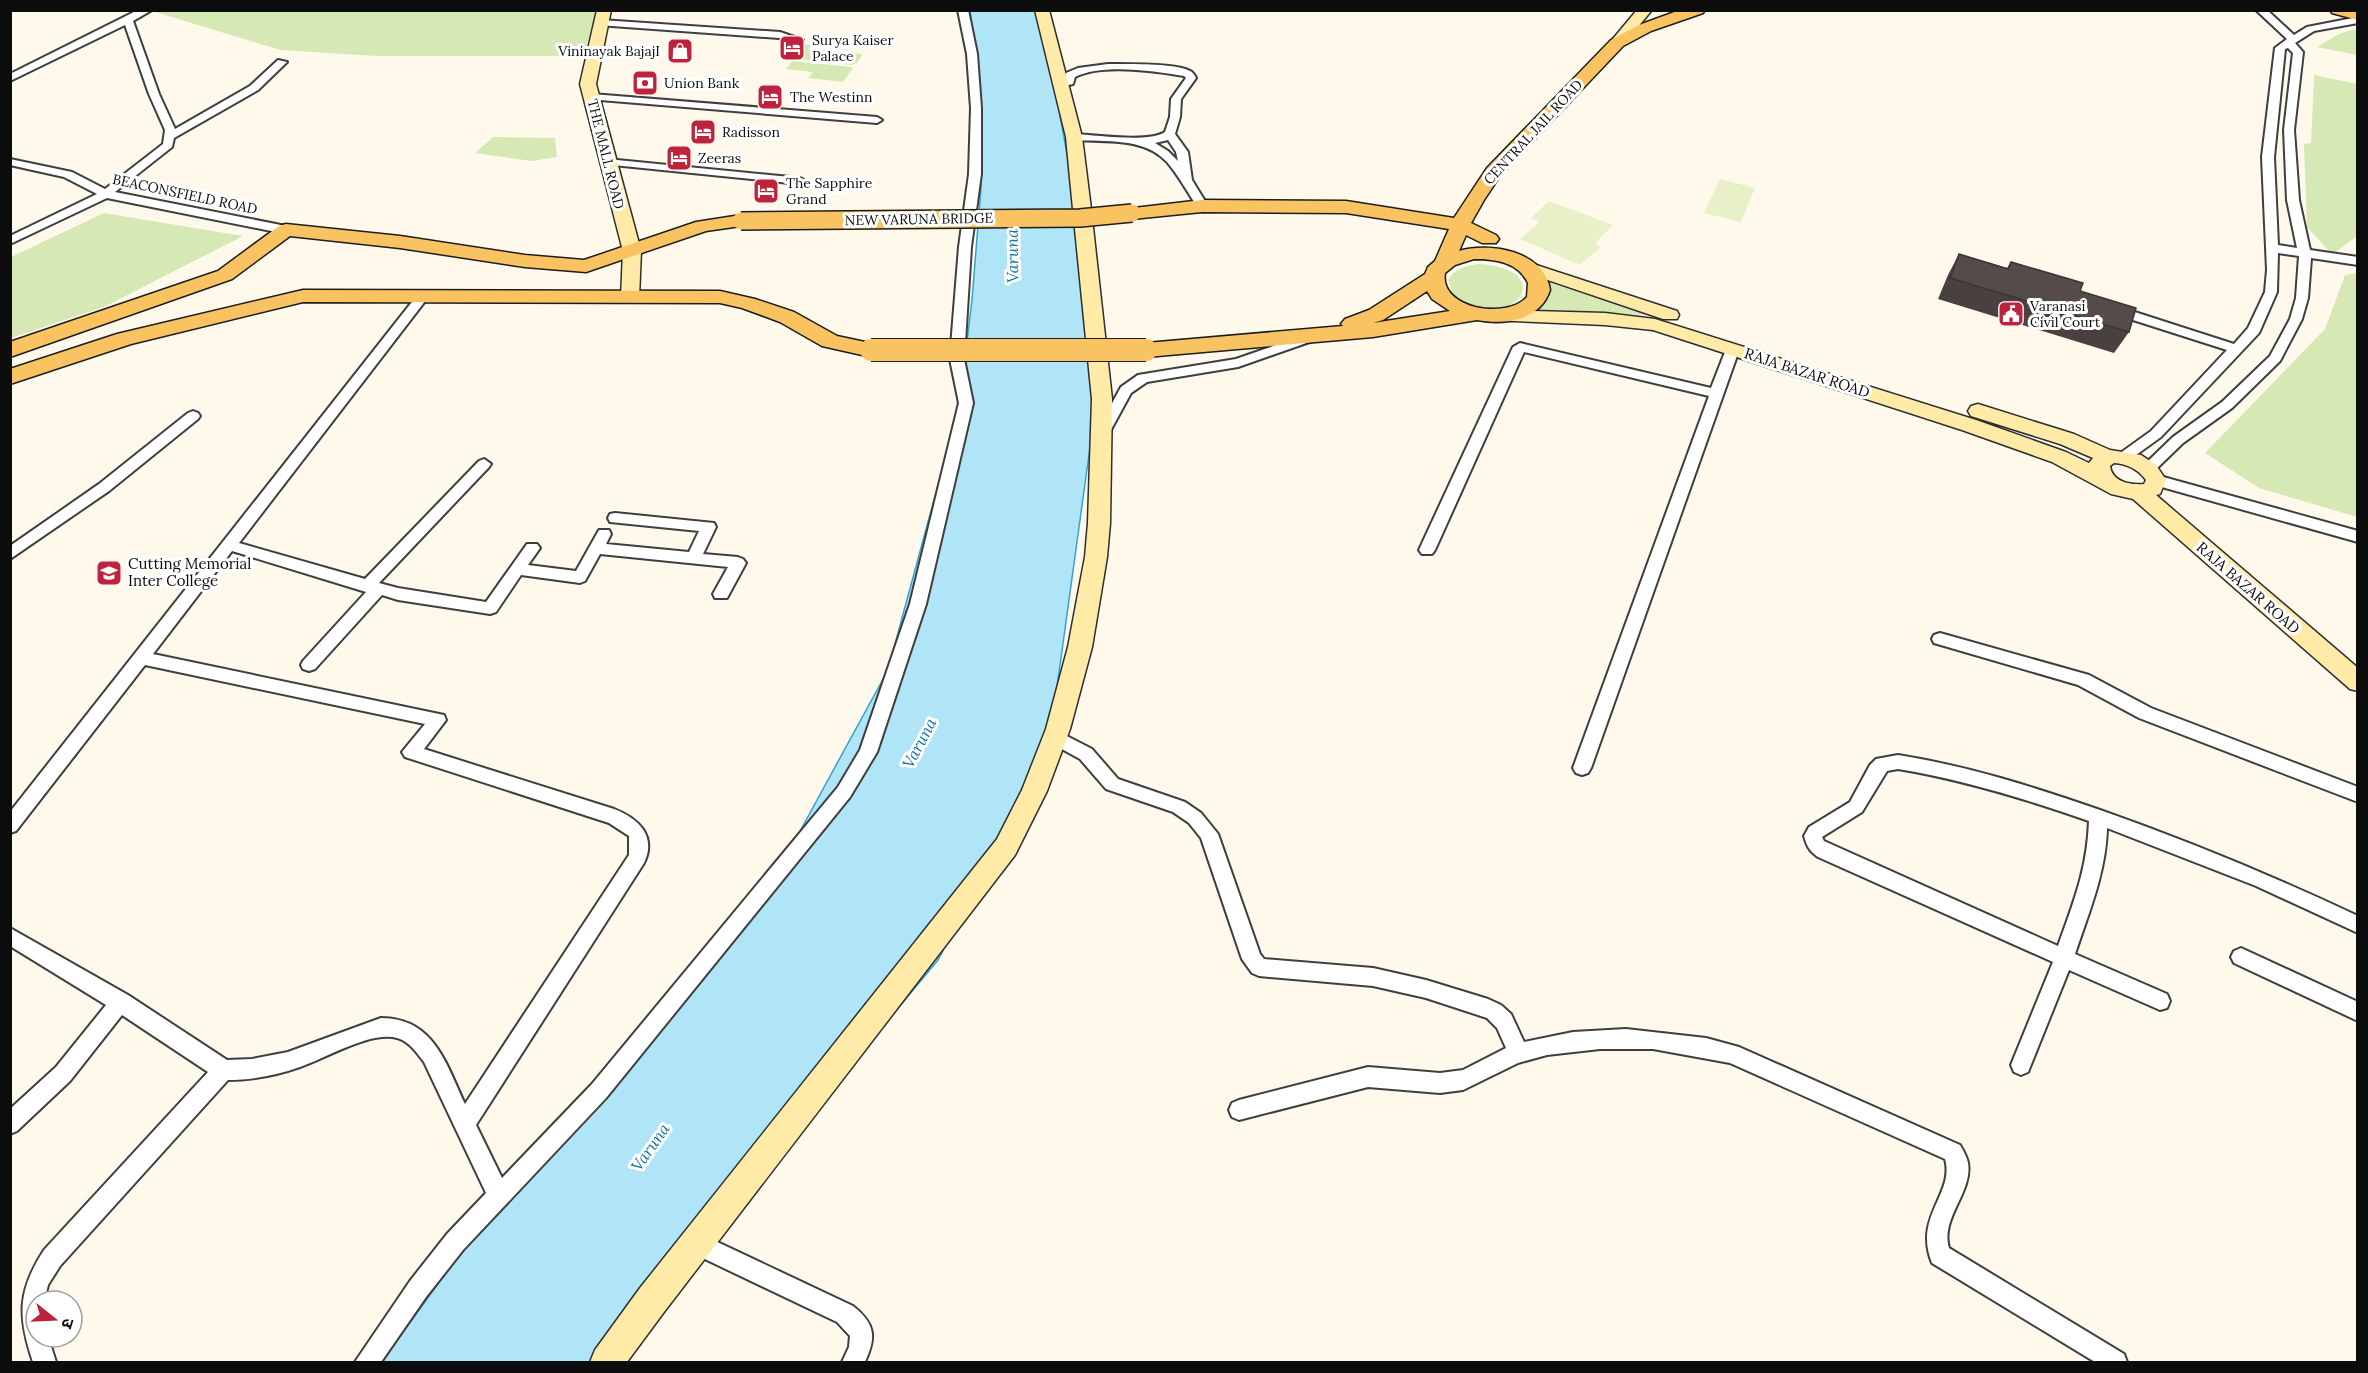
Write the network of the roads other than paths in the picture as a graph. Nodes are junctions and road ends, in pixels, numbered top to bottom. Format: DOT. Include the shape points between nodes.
graph roads {
  1 [pos="147,10"];
  2 [pos="963,10"];
  3 [pos="1042,10"];
  4 [pos="1645,10"];
  5 [pos="1697,10"];
  6 [pos="2261,10"];
  7 [pos="2338,10"];
  8 [pos="2358,15"];
  9 [pos="602,17"];
  10 [pos="128,20"];
  11 [pos="2358,20"];
  12 [pos="798,40"];
  13 [pos="2292,42"];
  14 [pos="1617,43"];
  15 [pos="282,63"];
  16 [pos="10,78"];
  17 [pos="1060,84"];
  18 [pos="592,97"];
  19 [pos="877,120"];
  20 [pos="1170,134"];
  21 [pos="170,137"];
  22 [pos="1074,137"];
  23 [pos="1141,142"];
  24 [pos="1518,149"];
  25 [pos="10,162"];
  26 [pos="608,162"];
  27 [pos="800,181"];
  28 [pos="1186,181"];
  29 [pos="106,194"];
  30 [pos="1202,206"];
  31 [pos="1459,225"];
  32 [pos="286,230"];
  33 [pos="1489,239"];
  34 [pos="10,241"];
  35 [pos="2272,248"];
  36 [pos="632,251"];
  37 [pos="1506,257"];
  38 [pos="2305,258"];
  39 [pos="2357,262"];
  40 [pos="1527,267"];
  41 [pos="1439,269"];
  42 [pos="423,296"];
  43 [pos="630,298"];
  44 [pos="2101,306"];
  45 [pos="1486,315"];
  46 [pos="1320,336"];
  47 [pos="2237,349"];
  48 [pos="10,350"];
  49 [pos="1732,350"];
  50 [pos="10,377"];
  51 [pos="1717,394"];
  52 [pos="193,416"];
  53 [pos="1101,435"];
  54 [pos="2116,457"];
  55 [pos="484,464"];
  56 [pos="2106,480"];
  57 [pos="2148,480"];
  58 [pos="615,518"];
  59 [pos="604,534"];
  60 [pos="2358,537"];
  61 [pos="230,545"];
  62 [pos="532,548"];
  63 [pos="596,548"];
  64 [pos="1427,550"];
  65 [pos="10,554"];
  66 [pos="693,559"];
  67 [pos="517,569"];
  68 [pos="373,587"];
  69 [pos="721,594"];
  70 [pos="1941,639"];
  71 [pos="141,658"];
  72 [pos="309,665"];
  73 [pos="2358,682"];
  74 [pos="1055,737"];
  75 [pos="1582,768"];
  76 [pos="2358,795"];
  77 [pos="2098,818"];
  78 [pos="10,826"];
  79 [pos="2358,925"];
  80 [pos="10,936"];
  81 [pos="2241,957"];
  82 [pos="2064,958"];
  83 [pos="2160,1001"];
  84 [pos="121,1002"];
  85 [pos="2358,1012"];
  86 [pos="1518,1053"];
  87 [pos="2022,1065"];
  88 [pos="223,1070"];
  89 [pos="1239,1110"];
  90 [pos="10,1124"];
  91 [pos="464,1125"];
  92 [pos="499,1196"];
  93 [pos="696,1244"];
  94 [pos="34,1289"];
  95 [pos="368,1362"];
  96 [pos="607,1362"];
  97 [pos="853,1362"];
  98 [pos="2116,1362"];
  1 -- 10 [label="street"];
  2 -- 92 [label="street" via="972,54 976,108 975,174 957,359 966,404 918,604 868,752 837,801 599,1091"];
  3 -- 17 [label="street"];
  4 -- 14 [label="street, CENTRAL JAIL ROAD"];
  5 -- 14 [label="main road, CENTRAL JAIL ROAD" via="1645,28"];
  6 -- 13 [label="street"];
  7 -- 8 [label="main road"];
  9 -- 12 [label="street"];
  9 -- 18 [label="street, THE MALL ROAD" via="588,84"];
  10 -- 16 [label="street"];
  10 -- 21 [label="street"];
  11 -- 13 [label="street" via="2312,29"];
  13 -- 35 [label="street" via="2280,48 2268,157"];
  13 -- 38 [label="street" via="2298,52 2289,130 2293,200"];
  14 -- 24 [label="main road, CENTRAL JAIL ROAD"];
  15 -- 21 [label="street" via="254,88"];
  17 -- 20 [label="street" via="1069,82 1075,71 1099,67 1188,73 1191,78 1175,102"];
  17 -- 22 [label="street"];
  18 -- 19 [label="street"];
  18 -- 26 [label="street, THE MALL ROAD"];
  20 -- 23 [label="street"];
  20 -- 28 [label="street" via="1182,152"];
  21 -- 29 [label="street" via="168,145"];
  22 -- 23 [label="street"];
  22 -- 53 [label="street" via="1102,399"];
  23 -- 28 [label="street" via="1163,152"];
  24 -- 31 [label="main road, CENTRAL JAIL ROAD" via="1502,161 1478,191"];
  24 -- 33 [label="main road" via="1515,163 1492,199 1487,216"];
  25 -- 29 [label="street, BEACONSFIELD ROAD" via="68,174"];
  26 -- 27 [label="street"];
  26 -- 36 [label="street, THE MALL ROAD"];
  28 -- 30 [label="street"];
  29 -- 32 [label="street, BEACONSFIELD ROAD"];
  29 -- 34 [label="street"];
  30 -- 31 [label="main road, NEW VARUNA BRIDGE" via="1356,208"];
  30 -- 36 [label="main road, NEW VARUNA BRIDGE, bridge" via="1080,218 741,221 703,226"];
  31 -- 33 [label="main road, NEW VARUNA BRIDGE"];
  31 -- 41 [label="main road, CENTRAL JAIL ROAD"];
  32 -- 36 [label="main road, NEW VARUNA BRIDGE" via="586,266"];
  32 -- 48 [label="main road" via="225,275"];
  33 -- 37 [label="main road"];
  35 -- 38 [label="street"];
  35 -- 47 [label="street" via="2271,292 2254,330"];
  36 -- 43 [label="street, THE MALL ROAD"];
  37 -- 40 [label="main road"];
  37 -- 41 [label="main road" via="1473,253"];
  38 -- 39 [label="street"];
  38 -- 57 [label="street" via="2296,319 2275,358 2227,405 2178,440"];
  40 -- 45 [label="main road" via="1540,285 1534,303 1524,310"];
  40 -- 54 [label="street"];
  41 -- 45 [label="main road" via="1436,290 1447,302"];
  41 -- 46 [label="main road" via="1376,315"];
  42 -- 43 [label="main road"];
  42 -- 50 [label="main road" via="303,296 125,339"];
  42 -- 61 [label="street"];
  43 -- 46 [label="main road, bridge" via="720,297 748,303 787,317 830,341 872,350 1146,350"];
  44 -- 47 [label="street"];
  45 -- 46 [label="main road"];
  45 -- 49 [label="street, RAJA BAZAR ROAD" via="1631,321 1682,332"];
  46 -- 53 [label="street" via="1238,363 1154,375 1135,382 1126,390"];
  47 -- 54 [label="street" via="2156,434"];
  49 -- 51 [label="street"];
  49 -- 56 [label="street, RAJA BAZAR ROAD" via="1980,429 2059,457"];
  51 -- 64 [label="street" via="1520,347"];
  51 -- 75 [label="street"];
  52 -- 65 [label="street" via="80,508"];
  53 -- 74 [label="street" via="1099,523 1093,575 1080,647"];
  54 -- 56 [label="street" via="2099,464"];
  54 -- 57 [label="street"];
  55 -- 68 [label="street"];
  56 -- 57 [label="street, RAJA BAZAR ROAD" via="2122,489"];
  57 -- 60 [label="street"];
  57 -- 73 [label="street, RAJA BAZAR ROAD"];
  58 -- 66 [label="street" via="709,527"];
  59 -- 63 [label="street"];
  61 -- 68 [label="street"];
  61 -- 71 [label="street"];
  62 -- 67 [label="street"];
  63 -- 66 [label="street"];
  63 -- 67 [label="street" via="580,577"];
  66 -- 69 [label="street" via="738,563"];
  67 -- 68 [label="street" via="490,608 444,603"];
  68 -- 72 [label="street"];
  70 -- 76 [label="street" via="2083,680 2145,714"];
  71 -- 78 [label="street"];
  71 -- 91 [label="street" via="438,720 411,753 614,817 637,831 641,843 638,857"];
  74 -- 86 [label="street" via="1086,754 1119,789 1165,800 1202,825 1209,834 1254,964 1270,970 1373,976 1488,1008 1504,1020"];
  74 -- 93 [label="street" via="1006,847"];
  77 -- 79 [label="street" via="2263,880"];
  77 -- 82 [label="street" via="2091,879"];
  77 -- 82 [label="street" via="1986,779 1890,762 1876,770 1856,807 1813,836 1816,846 1824,851"];
  80 -- 84 [label="street"];
  81 -- 85 [label="street"];
  82 -- 83 [label="street"];
  82 -- 87 [label="street"];
  84 -- 88 [label="street"];
  84 -- 90 [label="street" via="63,1074"];
  86 -- 89 [label="street" via="1464,1079 1435,1082 1368,1077"];
  86 -- 98 [label="street" via="1600,1039 1658,1039 1700,1045 1732,1054 1946,1147 1957,1162 1936,1237 1937,1250"];
  88 -- 91 [label="street" via="273,1066 358,1033 393,1027 421,1039"];
  88 -- 94 [label="street" via="52,1258"];
  91 -- 92 [label="street"];
  92 -- 95 [label="street" via="447,1252"];
  93 -- 96 [label="street"];
  93 -- 97 [label="street" via="858,1322 861,1344"];
}
